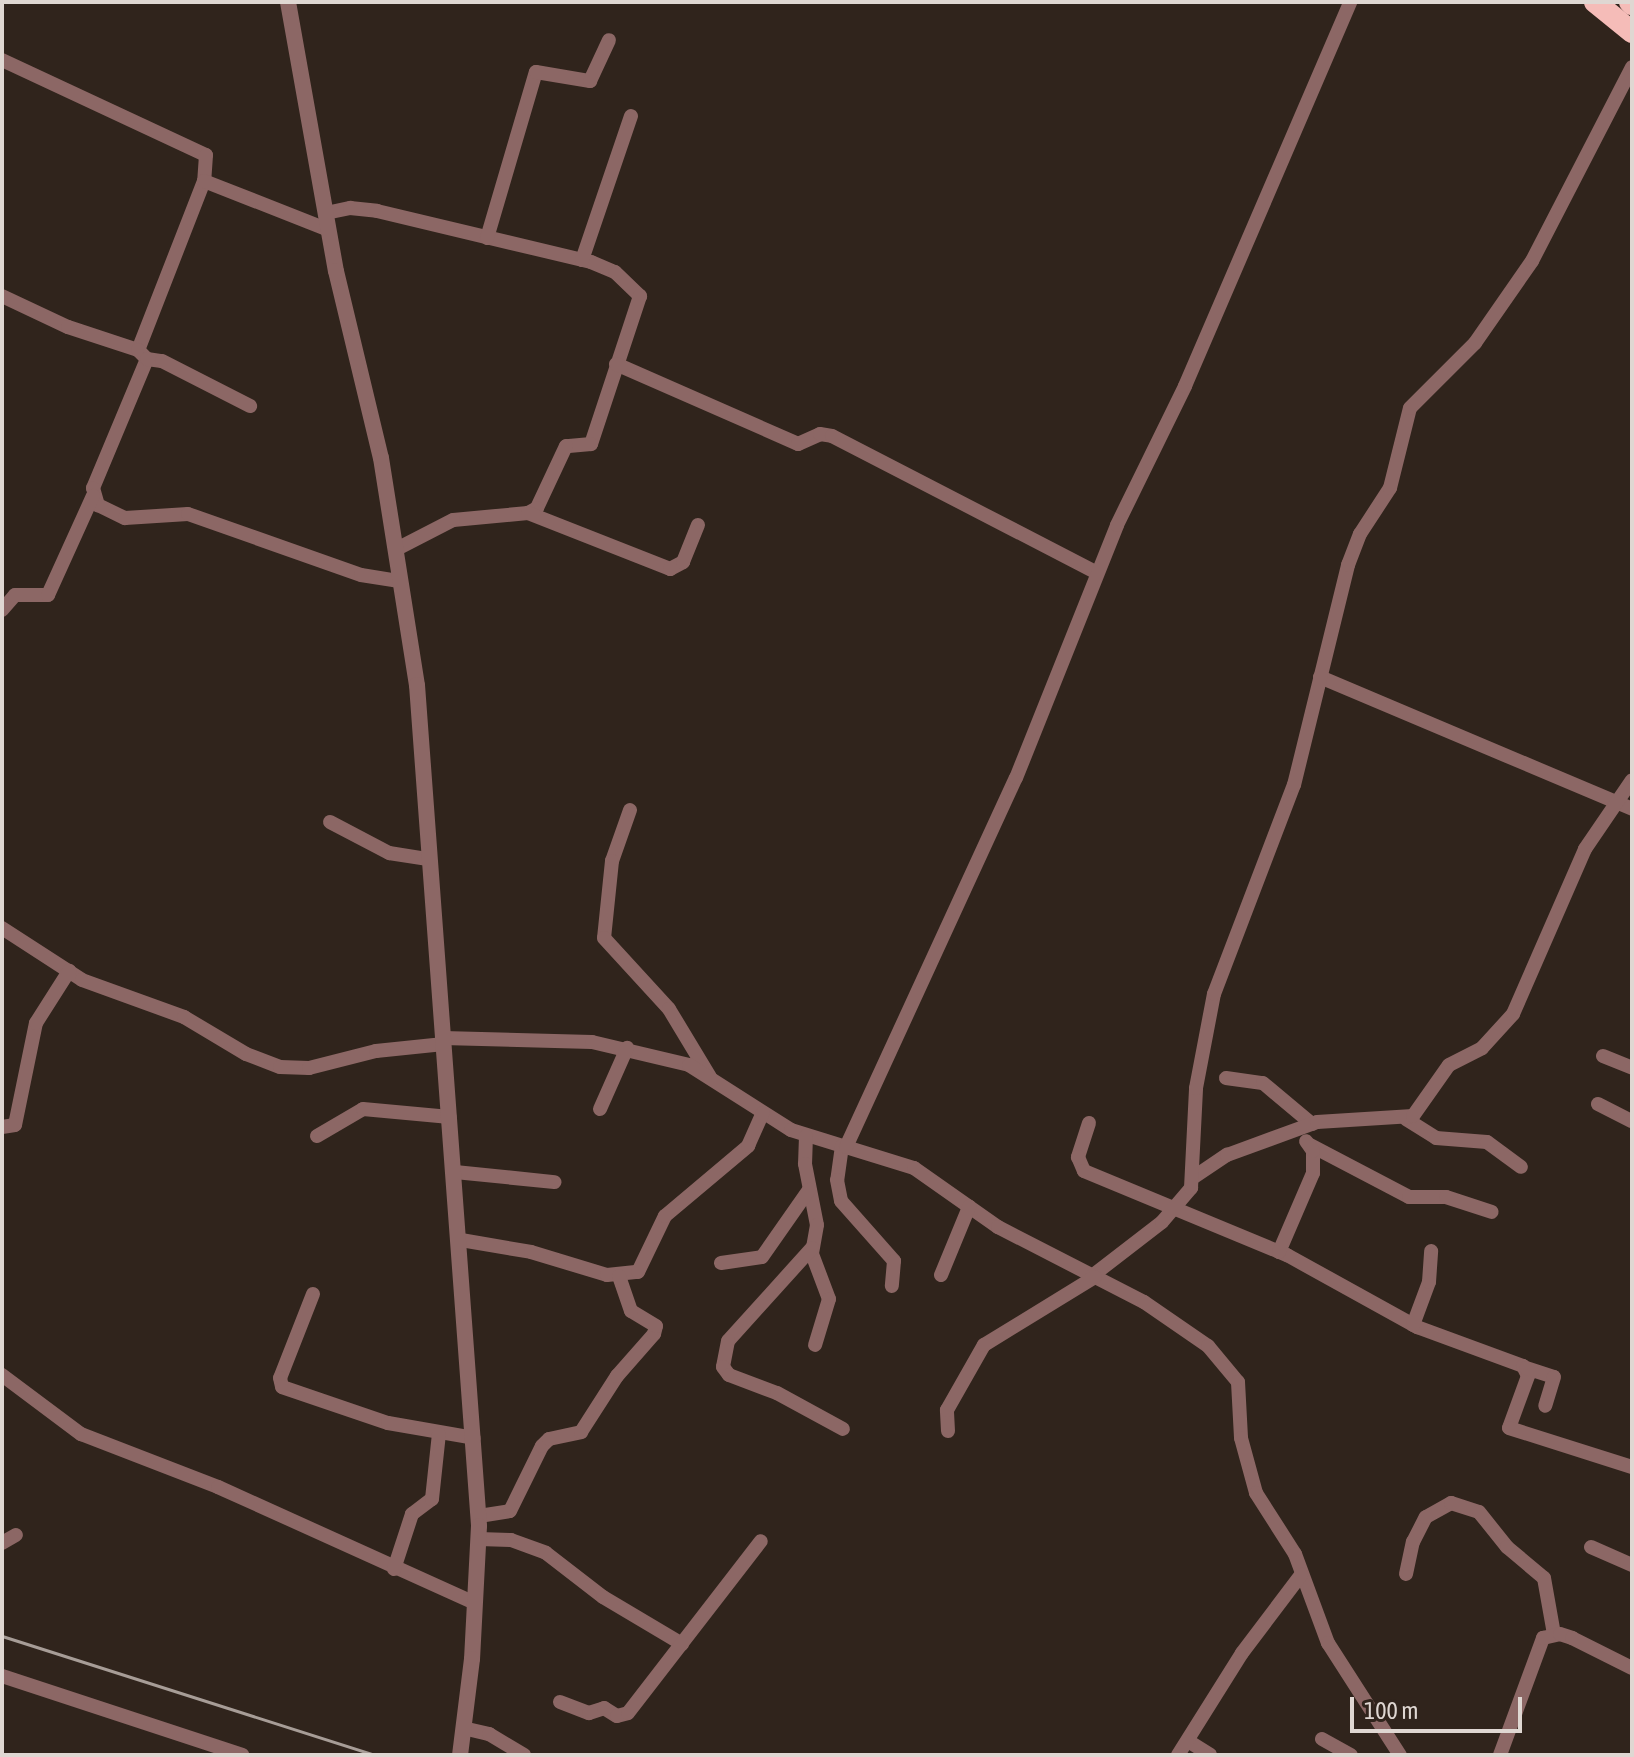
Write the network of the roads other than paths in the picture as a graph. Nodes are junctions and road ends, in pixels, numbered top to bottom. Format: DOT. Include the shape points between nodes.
graph roads {
  1 [pos="288,2"];
  2 [pos="1350,2"];
  3 [pos="1595,2"];
  4 [pos="1632,32"];
  5 [pos="609,40"];
  6 [pos="2,60"];
  7 [pos="1632,67"];
  8 [pos="631,116"];
  9 [pos="204,181"];
  10 [pos="328,222"];
  11 [pos="487,238"];
  12 [pos="582,260"];
  13 [pos="2,296"];
  14 [pos="142,354"];
  15 [pos="616,364"];
  16 [pos="250,406"];
  17 [pos="93,496"];
  18 [pos="528,513"];
  19 [pos="698,525"];
  20 [pos="395,550"];
  21 [pos="1097,573"];
  22 [pos="400,581"];
  23 [pos="2,610"];
  24 [pos="1320,677"];
  25 [pos="1632,780"];
  26 [pos="1616,802"];
  27 [pos="1632,809"];
  28 [pos="630,810"];
  29 [pos="330,822"];
  30 [pos="427,859"];
  31 [pos="2,928"];
  32 [pos="69,971"];
  33 [pos="444,1041"];
  34 [pos="627,1048"];
  35 [pos="1603,1056"];
  36 [pos="1632,1068"];
  37 [pos="710,1078"];
  38 [pos="1226,1078"];
  39 [pos="1598,1104"];
  40 [pos="600,1109"];
  41 [pos="763,1113"];
  42 [pos="450,1117"];
  43 [pos="1406,1119"];
  44 [pos="1632,1121"];
  45 [pos="1089,1123"];
  46 [pos="1312,1124"];
  47 [pos="2,1127"];
  48 [pos="1297,1132"];
  49 [pos="317,1136"];
  50 [pos="806,1136"];
  51 [pos="1310,1145"];
  52 [pos="844,1146"];
  53 [pos="1521,1167"];
  54 [pos="455,1172"];
  55 [pos="1194,1177"];
  56 [pos="554,1182"];
  57 [pos="809,1190"];
  58 [pos="969,1207"];
  59 [pos="1177,1209"];
  60 [pos="1492,1212"];
  61 [pos="461,1240"];
  62 [pos="812,1248"];
  63 [pos="1431,1251"];
  64 [pos="1279,1252"];
  65 [pos="721,1263"];
  66 [pos="941,1275"];
  67 [pos="619,1276"];
  68 [pos="1093,1277"];
  69 [pos="892,1286"];
  70 [pos="313,1294"];
  71 [pos="1413,1325"];
  72 [pos="815,1345"];
  73 [pos="1526,1368"];
  74 [pos="2,1375"];
  75 [pos="1545,1406"];
  76 [pos="843,1429"];
  77 [pos="948,1431"];
  78 [pos="439,1434"];
  79 [pos="474,1438"];
  80 [pos="1632,1467"];
  81 [pos="479,1516"];
  82 [pos="16,1535"];
  83 [pos="479,1539"];
  84 [pos="761,1541"];
  85 [pos="2,1543"];
  86 [pos="1591,1547"];
  87 [pos="1632,1565"];
  88 [pos="394,1569"];
  89 [pos="1406,1574"];
  90 [pos="1301,1575"];
  91 [pos="475,1603"];
  92 [pos="1554,1634"];
  93 [pos="682,1644"];
  94 [pos="1632,1668"];
  95 [pos="2,1676"];
  96 [pos="560,1702"];
  97 [pos="463,1728"];
  98 [pos="1322,1739"];
  99 [pos="1188,1741"];
  100 [pos="1396,1753"];
  101 [pos="242,1755"];
  102 [pos="460,1755"];
  103 [pos="524,1755"];
  104 [pos="1178,1755"];
  105 [pos="1210,1755"];
  106 [pos="1351,1755"];
  107 [pos="1500,1755"];
  1 -- 10 [label="street"];
  2 -- 21 [label="street" via="1209,333"];
  3 -- 4 [label="highway"];
  5 -- 11 [label="street" via="593,80 536,72"];
  6 -- 9 [label="street" via="202,151 208,160"];
  7 -- 24 [label="street" via="1532,261 1475,343 1410,408 1390,488 1360,534 1348,565"];
  8 -- 12 [label="street"];
  9 -- 10 [label="street"];
  9 -- 14 [label="street"];
  10 -- 11 [label="street" via="360,209"];
  10 -- 20 [label="street" via="381,458"];
  11 -- 12 [label="street"];
  12 -- 15 [label="street" via="615,272 640,296"];
  13 -- 14 [label="street"];
  14 -- 16 [label="street"];
  14 -- 17 [label="street"];
  15 -- 18 [label="street" via="591,444 566,446 546,495"];
  15 -- 21 [label="street" via="798,444 820,434 832,436"];
  17 -- 22 [label="street" via="98,505 125,518 188,514 361,575"];
  17 -- 23 [label="street" via="48,595 15,595"];
  18 -- 19 [label="street" via="670,569 683,562"];
  18 -- 20 [label="street" via="453,520"];
  20 -- 22 [label="street"];
  21 -- 52 [label="street" via="1016,778"];
  22 -- 30 [label="street" via="417,685"];
  24 -- 26 [label="street"];
  24 -- 55 [label="street" via="1294,785 1214,994 1196,1088"];
  25 -- 26 [label="street"];
  26 -- 27 [label="street"];
  26 -- 43 [label="street" via="1585,849 1513,1014 1482,1048 1449,1065 1419,1110"];
  28 -- 37 [label="street" via="612,861 604,938 669,1009"];
  29 -- 30 [label="street" via="389,853"];
  30 -- 33 [label="street"];
  31 -- 32 [label="street"];
  32 -- 33 [label="street" via="100,989 184,1017 246,1054 280,1067 309,1068"];
  32 -- 47 [label="street" via="36,1023 15,1125"];
  33 -- 34 [label="street" via="536,1037"];
  33 -- 42 [label="street"];
  34 -- 37 [label="street" via="671,1059"];
  34 -- 40 [label="street"];
  35 -- 36 [label="street"];
  37 -- 41 [label="street"];
  38 -- 46 [label="street" via="1263,1083"];
  39 -- 44 [label="street"];
  41 -- 50 [label="street"];
  41 -- 67 [label="street" via="748,1146 665,1216 644,1267"];
  42 -- 49 [label="street" via="363,1109 346,1114"];
  42 -- 54 [label="street"];
  43 -- 46 [label="street"];
  43 -- 53 [label="street" via="1436,1138 1487,1142"];
  45 -- 59 [label="street" via="1078,1157 1081,1168"];
  46 -- 48 [label="street"];
  48 -- 51 [label="street"];
  48 -- 55 [label="street" via="1227,1155"];
  50 -- 52 [label="street"];
  50 -- 57 [label="street"];
  51 -- 60 [label="street" via="1409,1197 1446,1197"];
  51 -- 64 [label="street" via="1315,1161 1309,1188"];
  52 -- 58 [label="street" via="914,1168"];
  52 -- 69 [label="street" via="837,1180 841,1201 894,1261"];
  54 -- 56 [label="street"];
  54 -- 61 [label="street"];
  55 -- 59 [label="street"];
  57 -- 62 [label="street" via="817,1225"];
  57 -- 65 [label="street" via="762,1257"];
  58 -- 66 [label="street"];
  58 -- 68 [label="street"];
  59 -- 64 [label="street"];
  59 -- 68 [label="street"];
  61 -- 67 [label="street"];
  61 -- 79 [label="street"];
  62 -- 72 [label="street" via="829,1291"];
  62 -- 76 [label="street" via="728,1341 723,1367 729,1375 777,1393"];
  63 -- 71 [label="street" via="1429,1282"];
  64 -- 71 [label="street"];
  67 -- 81 [label="street" via="631,1311 656,1326 654,1334 617,1376 581,1432 549,1439 542,1446 510,1511"];
  68 -- 77 [label="street" via="984,1345 947,1410"];
  68 -- 90 [label="street" via="1173,1320 1232,1369 1240,1393 1248,1474 1289,1541"];
  70 -- 78 [label="street" via="280,1378 282,1387 388,1423"];
  71 -- 73 [label="street"];
  73 -- 75 [label="street" via="1554,1377"];
  73 -- 80 [label="street" via="1509,1428"];
  74 -- 88 [label="street" via="81,1434 218,1487"];
  78 -- 79 [label="street"];
  78 -- 88 [label="street" via="432,1499 412,1514"];
  79 -- 81 [label="street"];
  81 -- 83 [label="street"];
  82 -- 85 [label="street"];
  83 -- 91 [label="street"];
  83 -- 93 [label="street" via="511,1540 546,1553 603,1597"];
  84 -- 93 [label="street"];
  86 -- 87 [label="street"];
  88 -- 91 [label="street"];
  89 -- 92 [label="street" via="1426,1517 1451,1503 1479,1512 1507,1547 1544,1578"];
  90 -- 99 [label="street" via="1242,1653"];
  90 -- 100 [label="street" via="1328,1643"];
  91 -- 97 [label="street"];
  92 -- 94 [label="street"];
  92 -- 107 [label="street" via="1538,1646"];
  93 -- 96 [label="street" via="624,1716 604,1708 589,1713"];
  95 -- 101 [label="street"];
  97 -- 102 [label="street"];
  97 -- 103 [label="street" via="489,1734"];
  98 -- 106 [label="street"];
  99 -- 104 [label="street"];
  99 -- 105 [label="street"];
}
